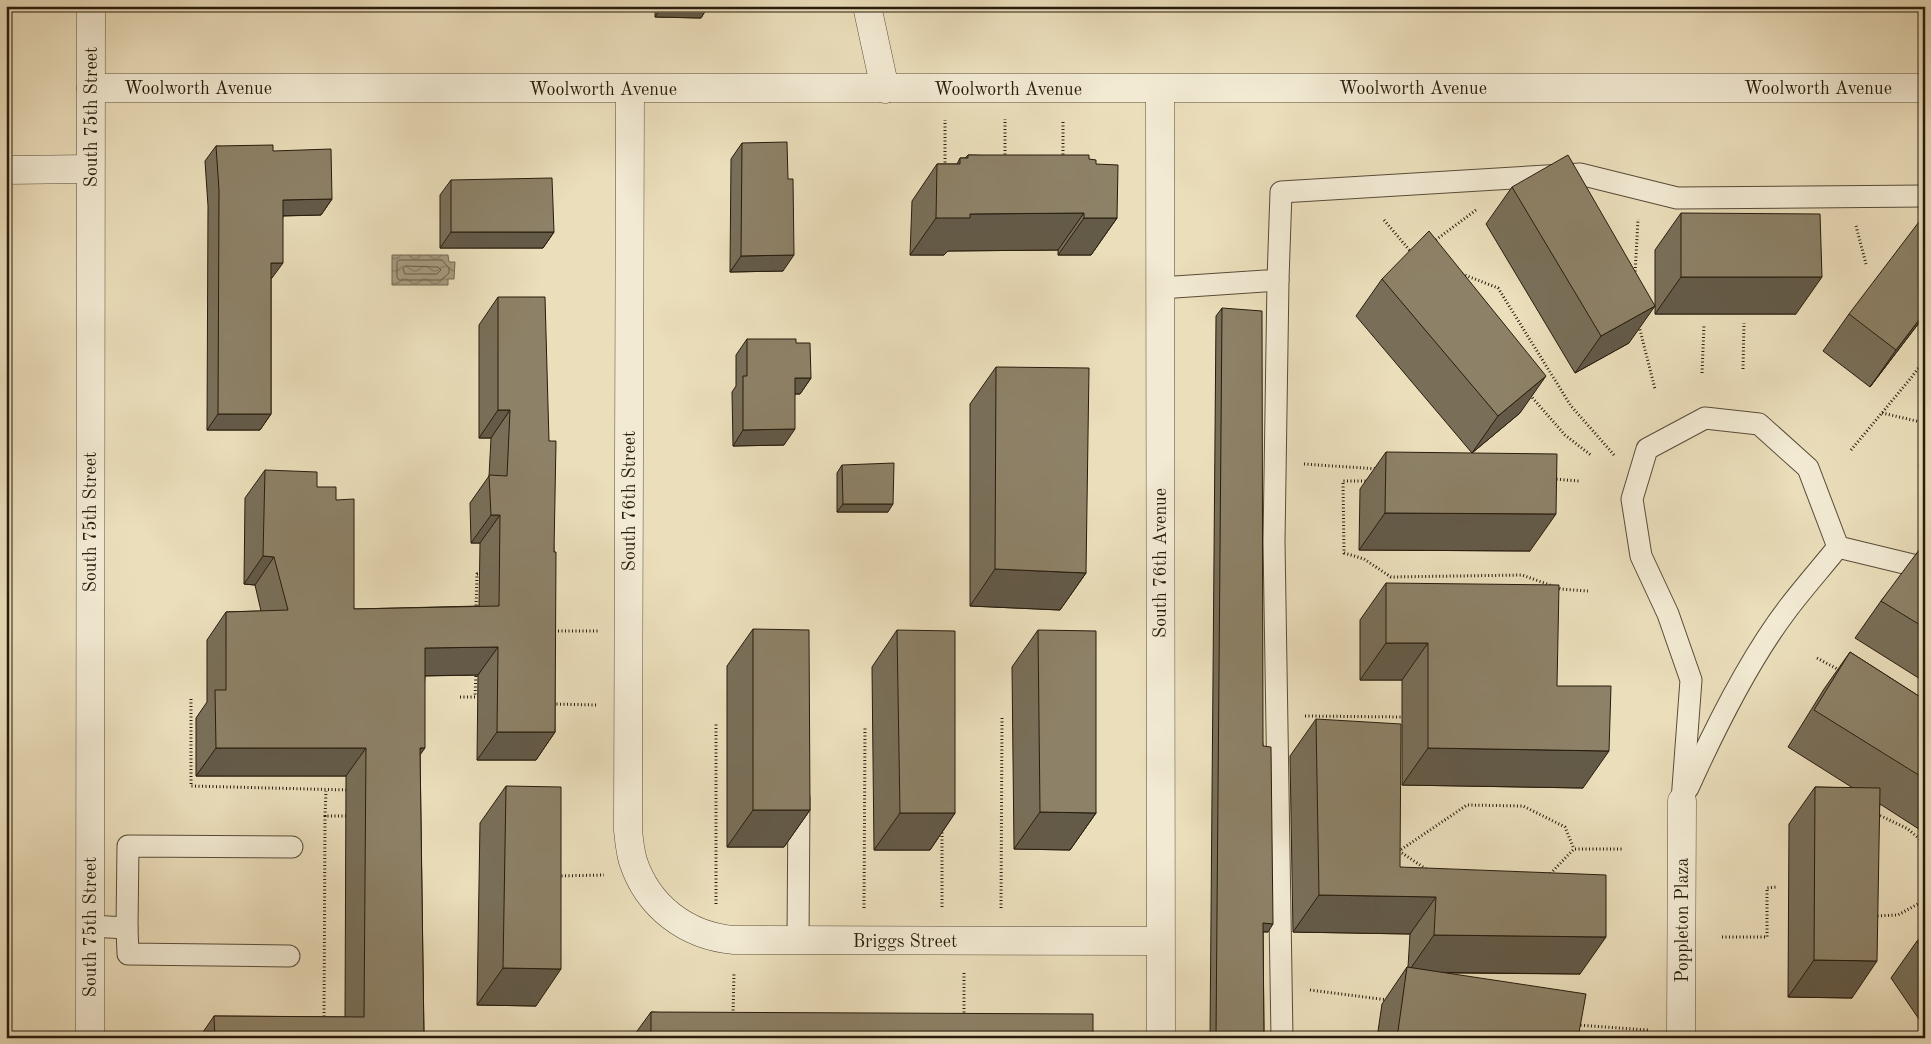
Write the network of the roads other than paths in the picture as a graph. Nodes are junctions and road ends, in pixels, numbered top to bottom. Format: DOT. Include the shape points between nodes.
graph roads {
  1 [pos="91,6"];
  2 [pos="867,6"];
  3 [pos="91,88"];
  4 [pos="1925,88"];
  5 [pos="630,89"];
  6 [pos="885,89"];
  7 [pos="1160,89"];
  8 [pos="90,169"];
  9 [pos="6,170"];
  10 [pos="1925,196"];
  11 [pos="1278,280"];
  12 [pos="1160,288"];
  13 [pos="1838,548"];
  14 [pos="1925,568"];
  15 [pos="799,775"];
  16 [pos="1682,801"];
  17 [pos="292,847"];
  18 [pos="659,907"];
  19 [pos="90,926"];
  20 [pos="127,928"];
  21 [pos="798,940"];
  22 [pos="1160,941"];
  23 [pos="289,956"];
  24 [pos="1681,1035"];
  25 [pos="90,1038"];
  26 [pos="1161,1038"];
  27 [pos="1282,1038"];
  1 -- 3 [label="street, South 75th Street"];
  2 -- 6 [label="street"];
  3 -- 5 [label="street, Woolworth Avenue"];
  3 -- 8 [label="street, South 75th Street"];
  4 -- 7 [label="street, Woolworth Avenue"];
  5 -- 6 [label="street, Woolworth Avenue"];
  5 -- 18 [label="street, South 76th Street" via="628,830 638,875"];
  6 -- 7 [label="street, Woolworth Avenue"];
  7 -- 12 [label="street, South 76th Avenue"];
  8 -- 9 [label="street"];
  8 -- 19 [label="street, South 75th Street"];
  10 -- 11 [label="lane" via="1676,198 1580,174 1281,192"];
  11 -- 12 [label="lane"];
  11 -- 27 [label="lane" via="1274,542"];
  12 -- 22 [label="street, South 76th Avenue"];
  13 -- 14 [label="lane"];
  13 -- 16 [label="lane" via="1788,608 1750,667"];
  13 -- 16 [label="lane" via="1808,468 1759,424 1705,418 1647,448 1632,499 1641,556 1668,614 1691,680"];
  15 -- 21 [label="lane"];
  16 -- 24 [label="street, Poppleton Plaza"];
  17 -- 20 [label="lane" via="128,846"];
  18 -- 21 [label="street, Briggs Street" via="674,919 715,938"];
  19 -- 20 [label="lane"];
  19 -- 25 [label="street, South 75th Street"];
  20 -- 23 [label="lane" via="128,954"];
  21 -- 22 [label="street, Briggs Street"];
  22 -- 26 [label="street, South 76th Avenue"];
}
